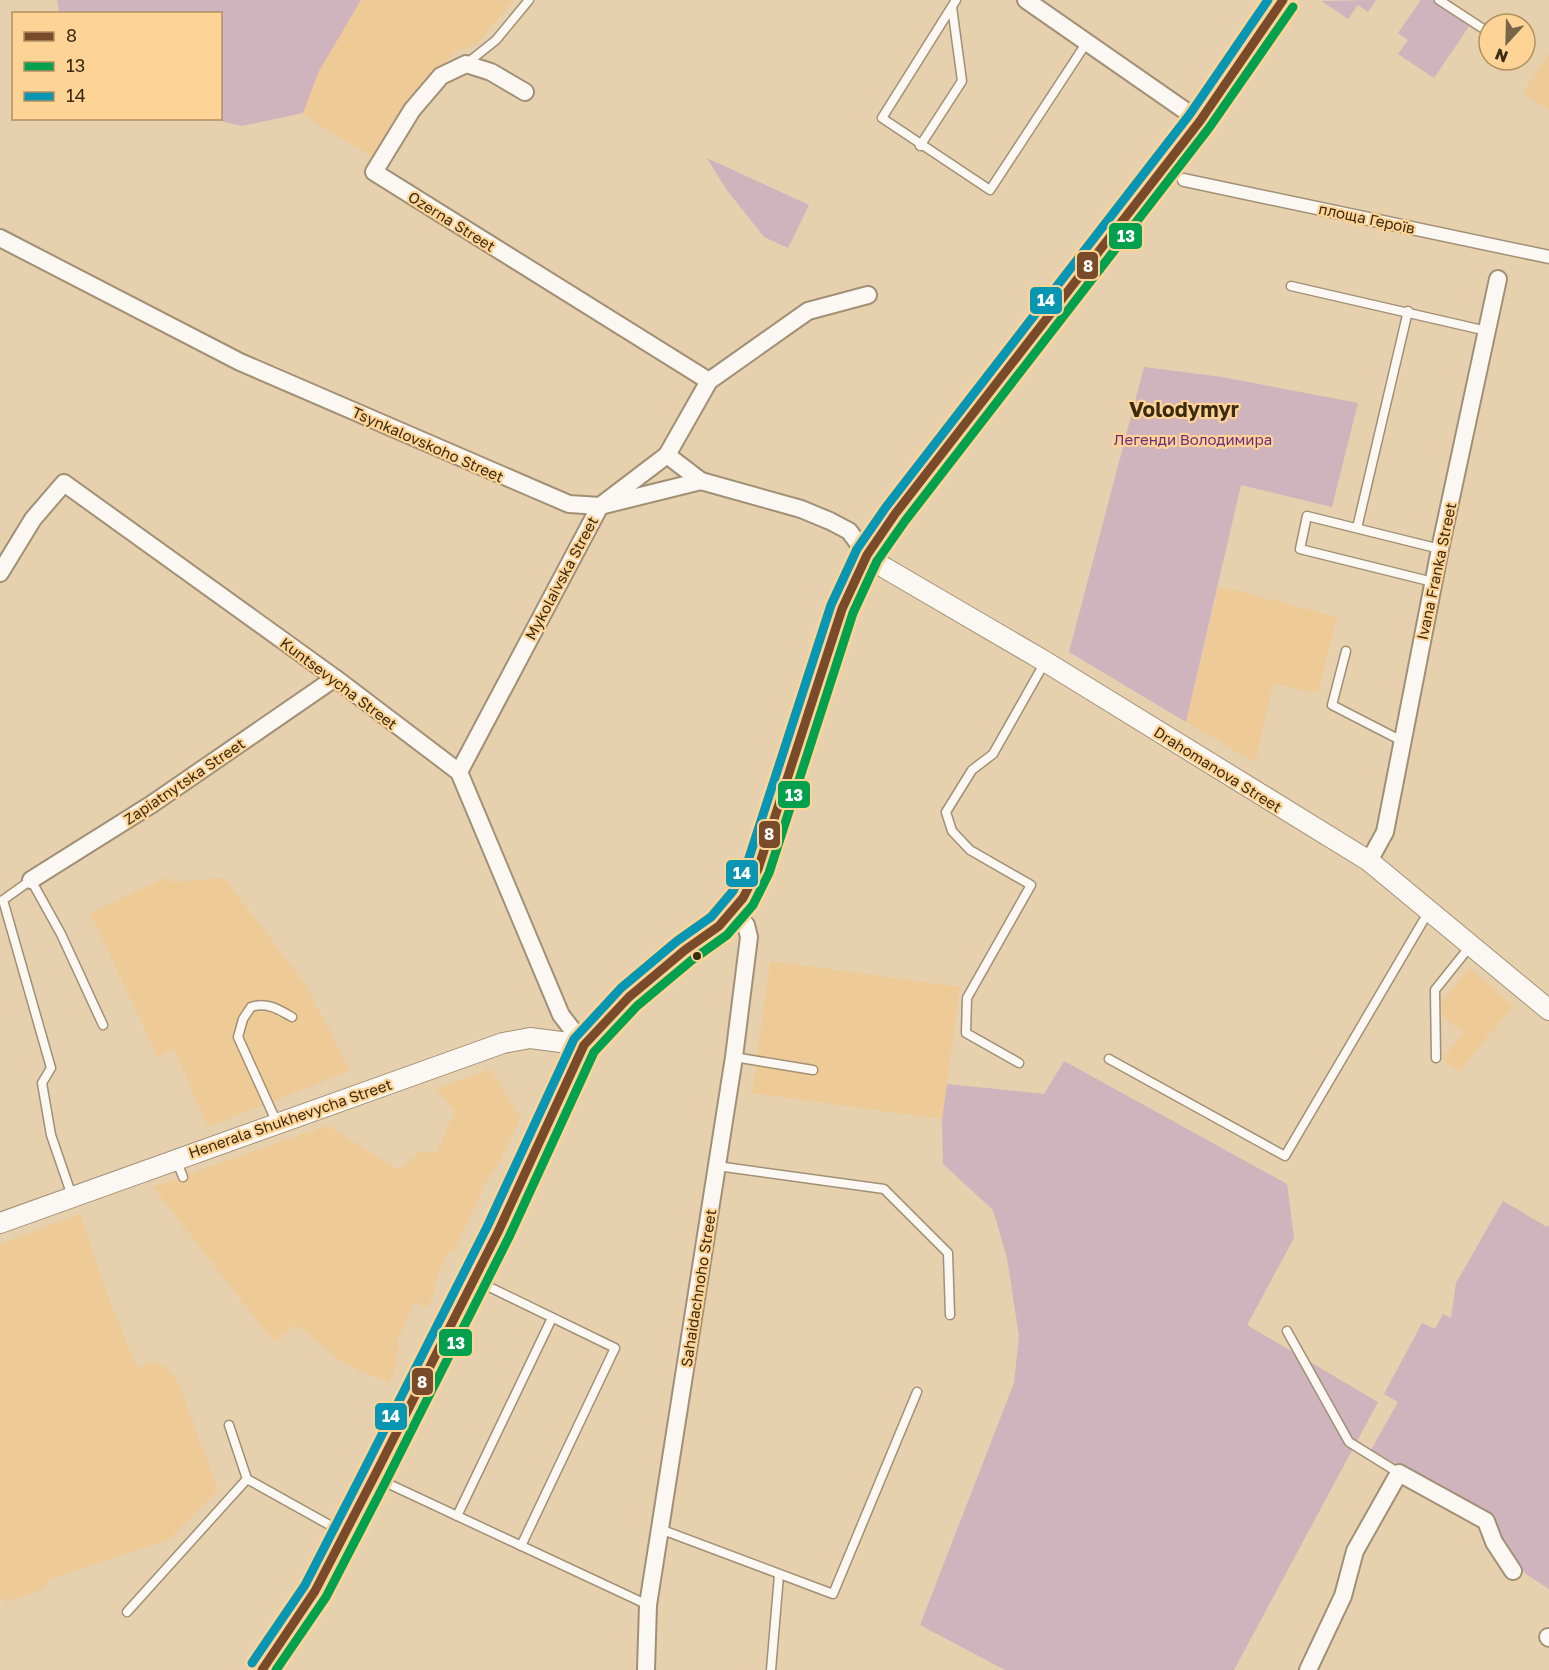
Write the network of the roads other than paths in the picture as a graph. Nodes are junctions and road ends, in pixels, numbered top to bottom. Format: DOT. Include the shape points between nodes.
graph roads {
  1 [pos="529,0"];
  2 [pos="1026,0"];
  3 [pos="1283,0"];
  4 [pos="1439,0"];
  5 [pos="954,3"];
  6 [pos="1477,25"];
  7 [pos="1087,42"];
  8 [pos="466,64"];
  9 [pos="525,92"];
  10 [pos="1200,121"];
  11 [pos="920,146"];
  12 [pos="1184,180"];
  13 [pos="0,238"];
  14 [pos="1549,257"];
  15 [pos="1498,279"];
  16 [pos="1291,286"];
  17 [pos="868,294"];
  18 [pos="1408,311"];
  19 [pos="1487,331"];
  20 [pos="709,381"];
  21 [pos="666,455"];
  22 [pos="701,481"];
  23 [pos="600,506"];
  24 [pos="1357,528"];
  25 [pos="1440,549"];
  26 [pos="867,555"];
  27 [pos="0,573"];
  28 [pos="1433,582"];
  29 [pos="1346,651"];
  30 [pos="1046,662"];
  31 [pos="335,678"];
  32 [pos="1402,741"];
  33 [pos="459,772"];
  34 [pos="1369,861"];
  35 [pos="31,879"];
  36 [pos="1429,911"];
  37 [pos="731,912"];
  38 [pos="1472,945"];
  39 [pos="1549,1010"];
  40 [pos="292,1017"];
  41 [pos="103,1024"];
  42 [pos="585,1045"];
  43 [pos="734,1057"];
  44 [pos="1436,1058"];
  45 [pos="1109,1059"];
  46 [pos="1019,1063"];
  47 [pos="813,1070"];
  48 [pos="277,1123"];
  49 [pos="717,1166"];
  50 [pos="72,1196"];
  51 [pos="0,1223"];
  52 [pos="474,1279"];
  53 [pos="950,1315"];
  54 [pos="552,1318"];
  55 [pos="1287,1331"];
  56 [pos="918,1392"];
  57 [pos="229,1425"];
  58 [pos="1399,1473"];
  59 [pos="374,1477"];
  60 [pos="247,1479"];
  61 [pos="457,1516"];
  62 [pos="660,1529"];
  63 [pos="345,1534"];
  64 [pos="521,1546"];
  65 [pos="1514,1571"];
  66 [pos="779,1575"];
  67 [pos="648,1605"];
  68 [pos="127,1612"];
  69 [pos="262,1670"];
  70 [pos="646,1670"];
  71 [pos="771,1670"];
  72 [pos="1308,1670"];
  1 -- 8 [label="lane" via="496,40"];
  2 -- 7 [label="street"];
  3 -- 10 [label="main road"];
  4 -- 6 [label="lane"];
  5 -- 11 [label="lane" via="962,81"];
  5 -- 11 [label="lane" via="882,118"];
  7 -- 10 [label="street"];
  7 -- 11 [label="lane" via="990,190"];
  8 -- 9 [label="street" via="491,72"];
  8 -- 20 [label="street, Ozerna Street" via="441,76 412,110 374,172"];
  10 -- 26 [label="main road"];
  12 -- 14 [label="street, площа Героїв"];
  13 -- 23 [label="street, Tsynkalovskoho Street" via="240,362 569,504"];
  15 -- 19 [label="street, Ivana Franka Street"];
  16 -- 18 [label="lane"];
  17 -- 20 [label="street, Mykolaivska Street" via="808,311"];
  18 -- 19 [label="lane"];
  18 -- 24 [label="lane"];
  19 -- 25 [label="street, Ivana Franka Street"];
  20 -- 21 [label="street, Mykolaivska Street"];
  21 -- 22 [label="street"];
  21 -- 23 [label="street, Mykolaivska Street"];
  22 -- 23 [label="street, Tsynkalovskoho Street"];
  22 -- 26 [label="street, Tsynkalovskoho Street" via="830,521 849,531"];
  23 -- 33 [label="street, Mykolaivska Street"];
  24 -- 25 [label="lane"];
  24 -- 28 [label="lane" via="1307,516 1300,549"];
  25 -- 28 [label="street, Ivana Franka Street"];
  26 -- 30 [label="street, Drahomanova Street"];
  26 -- 37 [label="main road" via="842,609 758,869"];
  27 -- 31 [label="street, Kuntsevycha Street" via="33,519 64,483"];
  28 -- 32 [label="street, Ivana Franka Street"];
  29 -- 32 [label="lane" via="1332,705"];
  30 -- 34 [label="street, Drahomanova Street"];
  30 -- 46 [label="lane" via="993,754 972,770 946,812 952,831 970,850 1031,885 968,998 966,1034"];
  31 -- 33 [label="street, Kuntsevycha Street"];
  31 -- 35 [label="street, Zapiatnytska Street" via="152,804"];
  32 -- 34 [label="street, Ivana Franka Street" via="1385,832"];
  33 -- 42 [label="street" via="561,1015"];
  34 -- 36 [label="street, Drahomanova Street"];
  35 -- 41 [label="lane"];
  35 -- 50 [label="lane" via="3,900 51,1068 42,1083 51,1135"];
  36 -- 38 [label="street, Drahomanova Street"];
  36 -- 45 [label="lane" via="1285,1156"];
  37 -- 42 [label="main road" via="719,926 629,997"];
  37 -- 43 [label="street, Sahaidachnoho Street" via="746,925 749,937"];
  38 -- 39 [label="street, Drahomanova Street"];
  38 -- 44 [label="lane" via="1435,990"];
  40 -- 48 [label="lane" via="261,1004 251,1007 238,1037"];
  42 -- 48 [label="street, Henerala Shukhevycha Street" via="530,1038 503,1043"];
  42 -- 52 [label="main road"];
  43 -- 47 [label="lane"];
  43 -- 49 [label="street, Sahaidachnoho Street"];
  48 -- 50 [label="street, Henerala Shukhevycha Street" via="179,1168"];
  49 -- 53 [label="lane" via="885,1189 948,1253"];
  49 -- 62 [label="street, Sahaidachnoho Street"];
  50 -- 51 [label="street, Henerala Shukhevycha Street"];
  52 -- 54 [label="lane"];
  52 -- 59 [label="main road"];
  54 -- 61 [label="lane"];
  54 -- 64 [label="lane" via="615,1348"];
  55 -- 58 [label="lane" via="1349,1442"];
  56 -- 66 [label="lane" via="833,1594"];
  57 -- 60 [label="lane"];
  58 -- 65 [label="street" via="1486,1521 1494,1542"];
  58 -- 72 [label="street" via="1355,1551 1343,1596"];
  59 -- 61 [label="lane"];
  59 -- 63 [label="main road"];
  60 -- 63 [label="lane"];
  60 -- 68 [label="lane"];
  61 -- 64 [label="lane"];
  62 -- 66 [label="lane"];
  62 -- 67 [label="street, Sahaidachnoho Street"];
  63 -- 69 [label="main road" via="315,1591"];
  64 -- 67 [label="lane"];
  66 -- 71 [label="lane"];
  67 -- 70 [label="street, Sahaidachnoho Street"];
}
